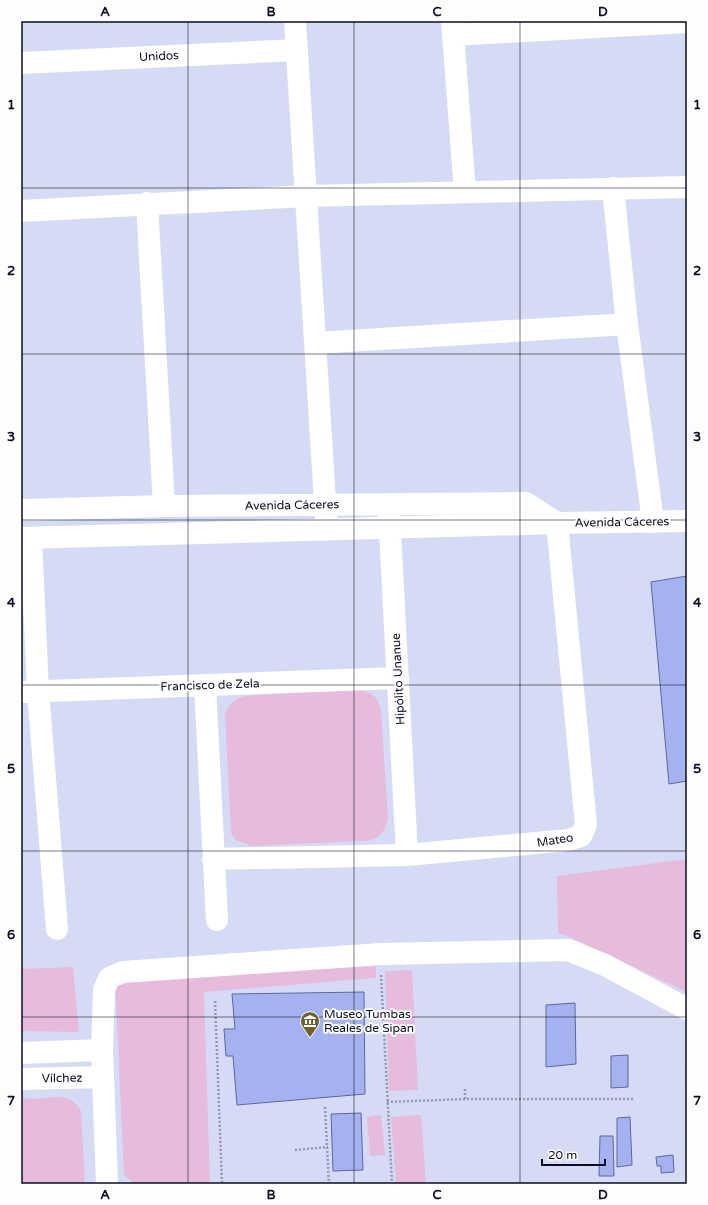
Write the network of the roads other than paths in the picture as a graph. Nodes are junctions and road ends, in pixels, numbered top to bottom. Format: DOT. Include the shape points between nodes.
graph roads {
  1 [pos="295,21"];
  2 [pos="687,22"];
  3 [pos="452,28"];
  4 [pos="297,50"];
  5 [pos="21,63"];
  6 [pos="687,187"];
  7 [pos="613,188"];
  8 [pos="465,192"];
  9 [pos="306,196"];
  10 [pos="147,203"];
  11 [pos="21,211"];
  12 [pos="627,324"];
  13 [pos="315,343"];
  14 [pos="389,503"];
  15 [pos="325,505"];
  16 [pos="164,506"];
  17 [pos="21,510"];
  18 [pos="687,521"];
  19 [pos="653,522"];
  20 [pos="557,523"];
  21 [pos="390,527"];
  22 [pos="327,529"];
  23 [pos="26,538"];
  24 [pos="398,678"];
  25 [pos="204,686"];
  26 [pos="30,692"];
  27 [pos="406,855"];
  28 [pos="214,859"];
  29 [pos="216,920"];
  30 [pos="57,929"];
  31 [pos="687,1009"];
  32 [pos="102,1050"];
  33 [pos="21,1053"];
  34 [pos="103,1077"];
  35 [pos="21,1079"];
  36 [pos="107,1184"];
  1 -- 4 [label="street"];
  2 -- 3 [label="street"];
  3 -- 8 [label="street"];
  4 -- 5 [label="street, Unidos"];
  4 -- 9 [label="street"];
  6 -- 7 [label="street"];
  7 -- 8 [label="street"];
  7 -- 12 [label="street"];
  8 -- 9 [label="street"];
  9 -- 10 [label="street"];
  9 -- 13 [label="street"];
  10 -- 11 [label="street"];
  10 -- 16 [label="street"];
  12 -- 13 [label="street"];
  12 -- 19 [label="street"];
  13 -- 15 [label="street"];
  14 -- 15 [label="street, Avenida Cáceres"];
  14 -- 20 [label="street, Avenida Cáceres" via="526,503"];
  14 -- 21 [label="street, Hipólito Unanue"];
  15 -- 16 [label="street, Avenida Cáceres"];
  15 -- 22 [label="street"];
  16 -- 17 [label="street, Avenida Cáceres"];
  18 -- 19 [label="street, Avenida Cáceres"];
  19 -- 20 [label="street, Avenida Cáceres"];
  20 -- 21 [label="street, Avenida Cáceres"];
  20 -- 27 [label="street, Mateo" via="586,825 581,836 568,840"];
  21 -- 22 [label="street, Avenida Cáceres"];
  21 -- 24 [label="street, Hipólito Unanue"];
  22 -- 23 [label="street, Avenida Cáceres"];
  23 -- 26 [label="street"];
  24 -- 25 [label="street, Francisco de Zela"];
  24 -- 27 [label="street, Hipólito Unanue"];
  25 -- 26 [label="street, Francisco de Zela"];
  25 -- 28 [label="street"];
  26 -- 30 [label="street"];
  27 -- 28 [label="street, Mateo"];
  28 -- 29 [label="street"];
  31 -- 32 [label="street" via="605,965 568,950 381,954 123,972 109,978 104,990"];
  32 -- 33 [label="street"];
  32 -- 34 [label="street"];
  34 -- 35 [label="street, Vílchez"];
  34 -- 36 [label="street"];
}
